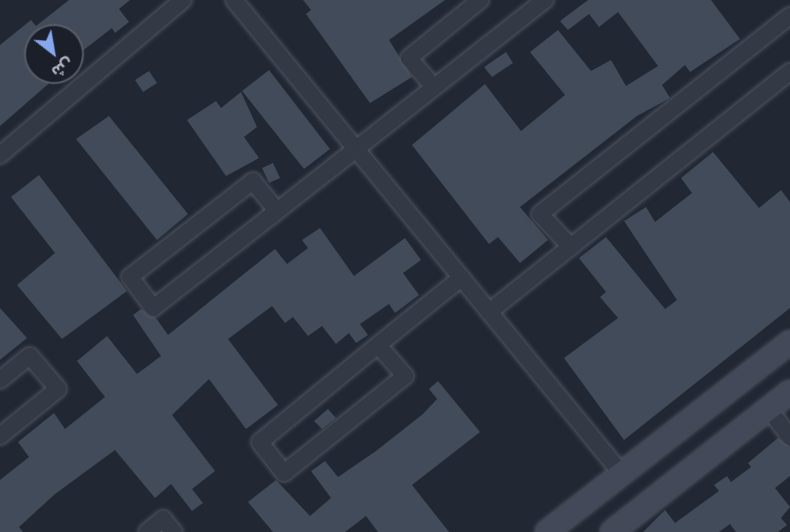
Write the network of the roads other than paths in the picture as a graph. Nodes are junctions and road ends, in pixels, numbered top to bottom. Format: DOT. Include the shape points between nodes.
graph roads {
  1 [pos="183,0"];
  2 [pos="234,0"];
  3 [pos="480,0"];
  4 [pos="545,0"];
  5 [pos="790,16"];
  6 [pos="790,72"];
  7 [pos="434,87"];
  8 [pos="356,149"];
  9 [pos="0,155"];
  10 [pos="277,211"];
  11 [pos="571,247"];
  12 [pos="462,278"];
  13 [pos="489,312"];
  14 [pos="790,342"];
  15 [pos="378,345"];
  16 [pos="0,380"];
  17 [pos="790,392"];
  18 [pos="768,408"];
  19 [pos="0,436"];
  20 [pos="790,437"];
  21 [pos="622,474"];
  22 [pos="147,532"];
  23 [pos="174,532"];
  24 [pos="547,532"];
  25 [pos="612,532"];
  1 -- 9 [label="street"];
  2 -- 8 [label="street"];
  3 -- 7 [label="street" via="409,58"];
  4 -- 7 [label="street"];
  5 -- 11 [label="street" via="540,214"];
  6 -- 11 [label="street"];
  7 -- 8 [label="street"];
  8 -- 10 [label="street"];
  8 -- 12 [label="street"];
  10 -- 10 [label="street" via="253,181 130,277 153,308"];
  11 -- 13 [label="street"];
  12 -- 13 [label="street"];
  12 -- 15 [label="street"];
  13 -- 21 [label="street"];
  14 -- 21 [label="street"];
  15 -- 15 [label="street" via="260,442 284,473 405,376"];
  16 -- 19 [label="street" via="30,356 58,389"];
  17 -- 18 [label="street"];
  18 -- 20 [label="street"];
  18 -- 25 [label="street"];
  21 -- 24 [label="street"];
  22 -- 23 [label="street" via="164,519"];
}
